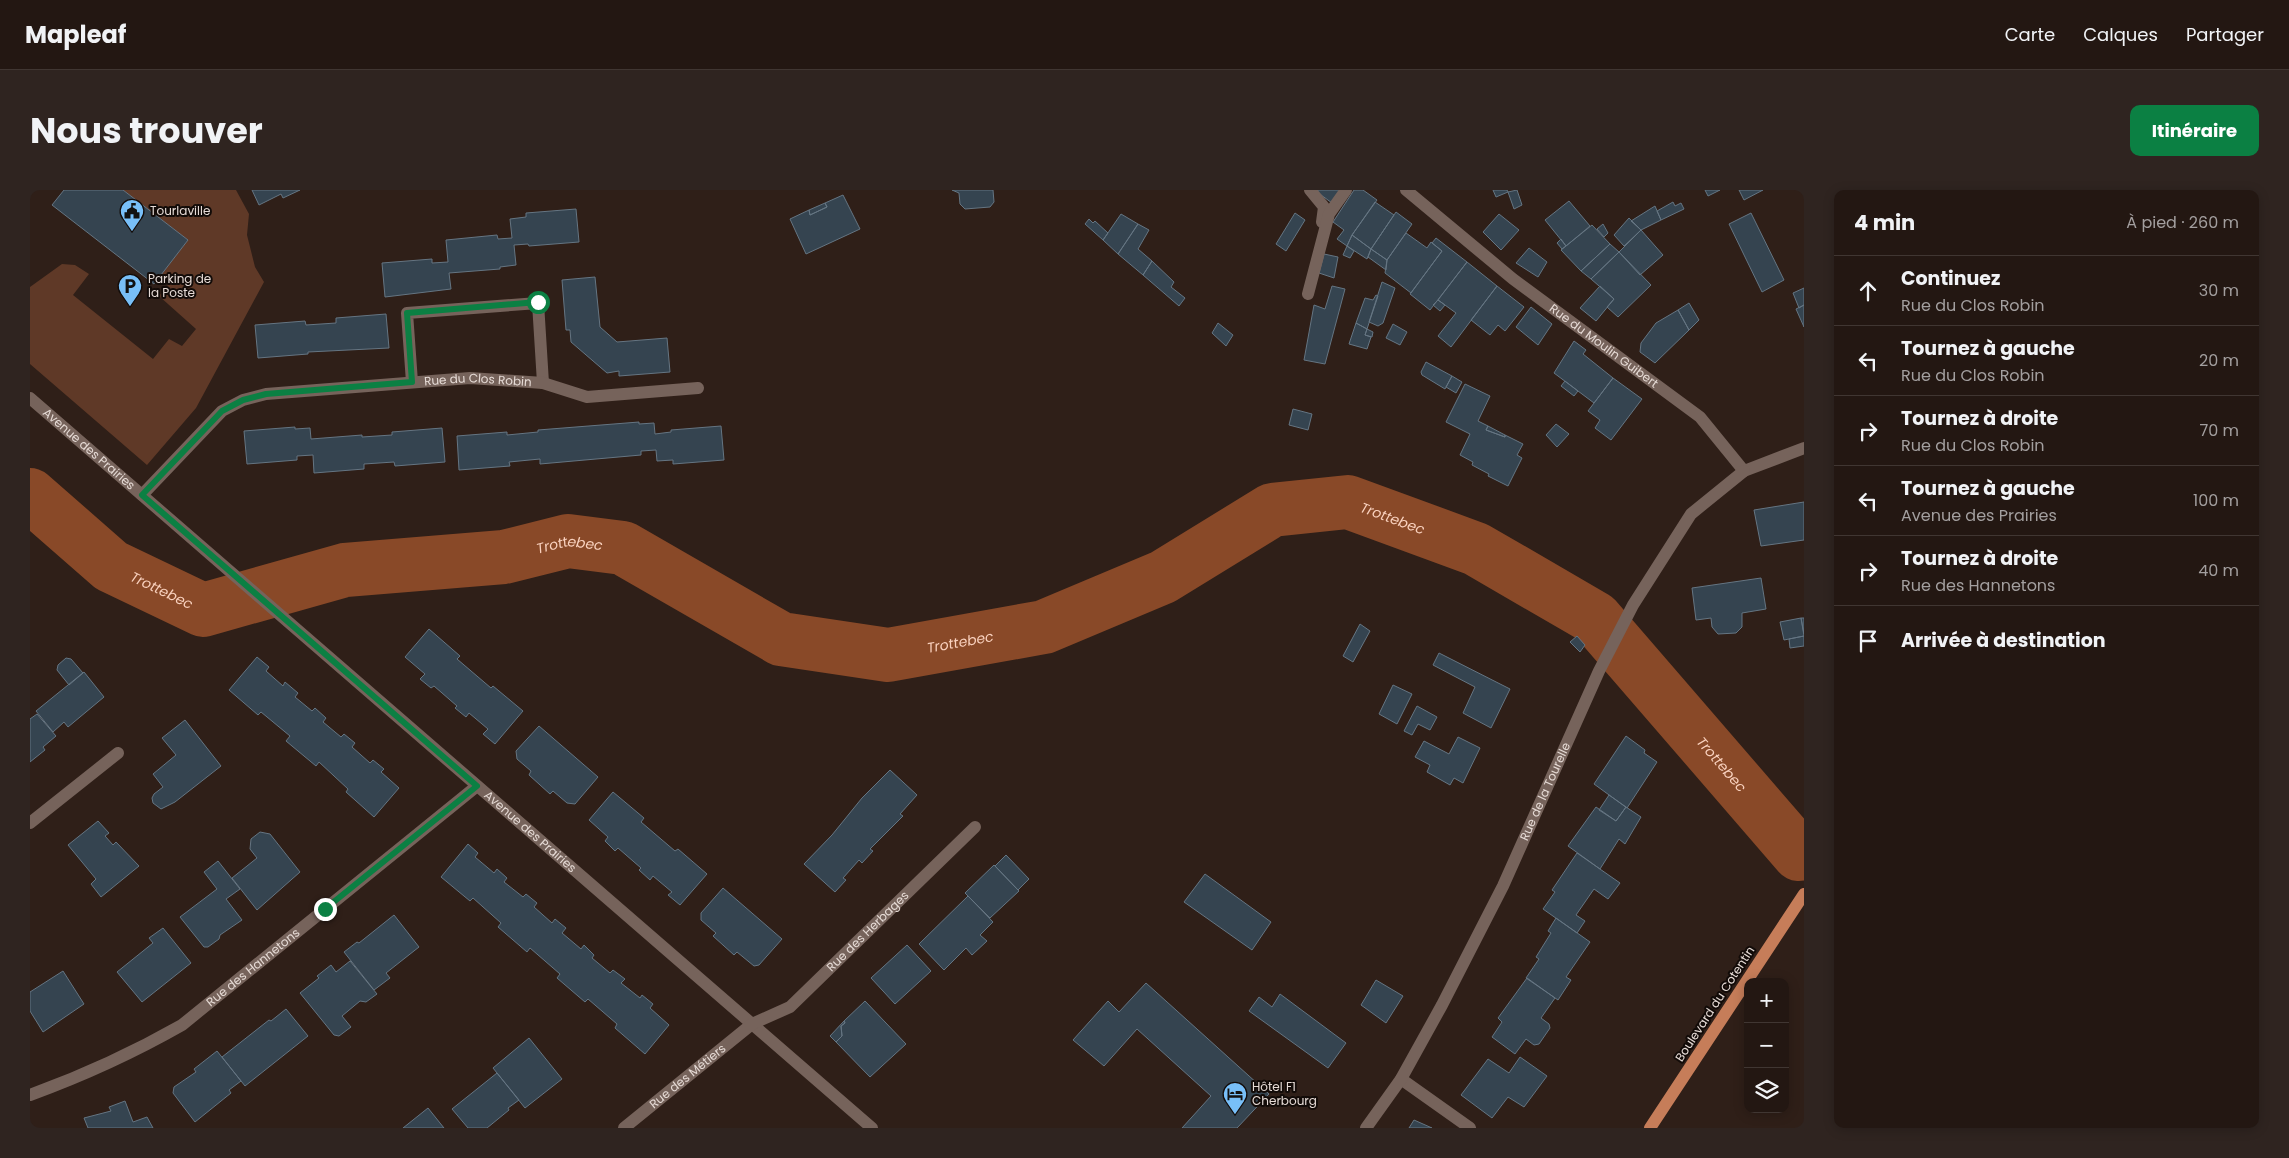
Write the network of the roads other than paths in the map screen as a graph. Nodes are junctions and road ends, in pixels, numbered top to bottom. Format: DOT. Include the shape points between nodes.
graph roads {
  1 [pos="1310,190"];
  2 [pos="1346,190"];
  3 [pos="1406,190"];
  4 [pos="1427,190"];
  5 [pos="1426,205"];
  6 [pos="1318,254"];
  7 [pos="1308,294"];
  8 [pos="412,382"];
  9 [pos="543,383"];
  10 [pos="698,388"];
  11 [pos="30,398"];
  12 [pos="1804,448"];
  13 [pos="1744,471"];
  14 [pos="142,495"];
  15 [pos="118,753"];
  16 [pos="477,786"];
  17 [pos="30,822"];
  18 [pos="975,827"];
  19 [pos="1804,894"];
  20 [pos="752,1024"];
  21 [pos="1401,1079"];
  22 [pos="30,1095"];
  23 [pos="624,1128"];
  24 [pos="872,1128"];
  25 [pos="1366,1128"];
  26 [pos="1470,1128"];
  27 [pos="1650,1128"];
  1 -- 6 [label="street" via="1324,207"];
  2 -- 6 [label="street" via="1329,214"];
  3 -- 5 [label="street, Rue du Moulin Guibert"];
  4 -- 5 [label="street"];
  5 -- 13 [label="street, Rue du Moulin Guibert" via="1513,279 1700,417"];
  6 -- 7 [label="street"];
  8 -- 9 [label="street, Rue du Clos Robin" via="470,378"];
  8 -- 9 [label="street, Rue du Clos Robin" via="407,313 538,302"];
  8 -- 14 [label="street, Rue du Clos Robin" via="266,394 243,400 222,411"];
  9 -- 10 [label="street, Rue du Clos Robin" via="587,398"];
  11 -- 14 [label="street, Avenue des Prairies"];
  12 -- 13 [label="street"];
  13 -- 21 [label="street, Rue de la Tourelle" via="1691,514 1633,605 1608,652 1503,886"];
  14 -- 16 [label="street, Avenue des Prairies"];
  15 -- 17 [label="street"];
  16 -- 20 [label="street, Avenue des Prairies"];
  16 -- 22 [label="street, Rue des Hannetons" via="182,1025 125,1056"];
  18 -- 20 [label="street, Rue des Herbages" via="790,1007"];
  19 -- 27 [label="main road, Boulevard du Cotentin"];
  20 -- 23 [label="street, Rue des Métiers"];
  20 -- 24 [label="street, Avenue des Prairies"];
  21 -- 25 [label="street, Rue de la Tourelle"];
  21 -- 26 [label="street"];
}
